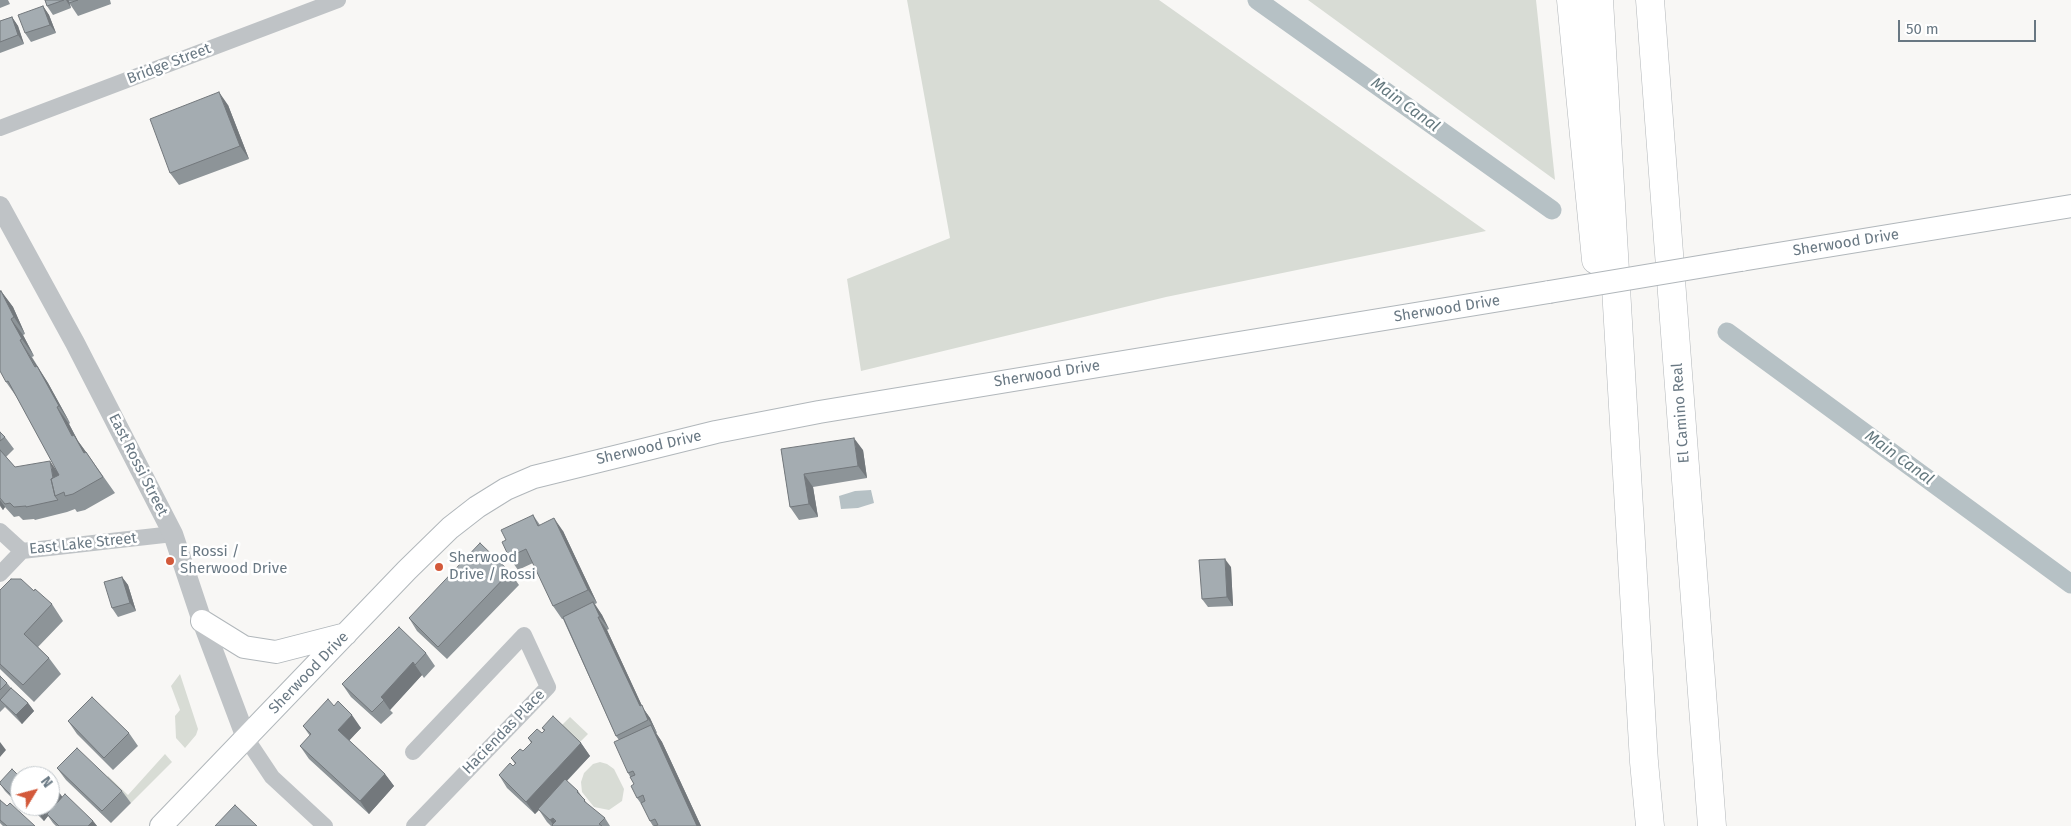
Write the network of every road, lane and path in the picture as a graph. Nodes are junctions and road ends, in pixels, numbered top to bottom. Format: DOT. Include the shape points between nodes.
graph roads {
  1 [pos="1572,0"];
  2 [pos="1599,0"];
  3 [pos="1650,0"];
  4 [pos="332,1"];
  5 [pos="0,128"];
  6 [pos="0,206"];
  7 [pos="2071,206"];
  8 [pos="0,531"];
  9 [pos="173,534"];
  10 [pos="22,552"];
  11 [pos="0,574"];
  12 [pos="202,621"];
  13 [pos="346,634"];
  14 [pos="246,738"];
  15 [pos="413,752"];
  16 [pos="1644,762"];
  17 [pos="161,826"];
  18 [pos="325,826"];
  19 [pos="414,826"];
  20 [pos="1650,826"];
  21 [pos="1712,826"];
  1 -- 16 [label="highway"];
  2 -- 16 [label="highway"];
  3 -- 21 [label="highway, El Camino Real"];
  4 -- 5 [label="street, Bridge Street"];
  6 -- 9 [label="street, East Rossi Street"];
  7 -- 13 [label="main road, Sherwood Drive, bridge" via="819,412 716,432 534,477 506,489 450,528"];
  8 -- 10 [label="street, East Lake Street"];
  9 -- 10 [label="street, East Lake Street"];
  9 -- 12 [label="street, East Rossi Street"];
  10 -- 11 [label="street"];
  12 -- 13 [label="main road" via="244,647 276,652"];
  12 -- 14 [label="street, East Rossi Street"];
  13 -- 14 [label="main road, Sherwood Drive"];
  14 -- 17 [label="main road, Sherwood Drive"];
  14 -- 18 [label="street" via="272,777"];
  15 -- 19 [label="street, Haciendas Place" via="524,635 548,687"];
  16 -- 20 [label="highway"];
}
